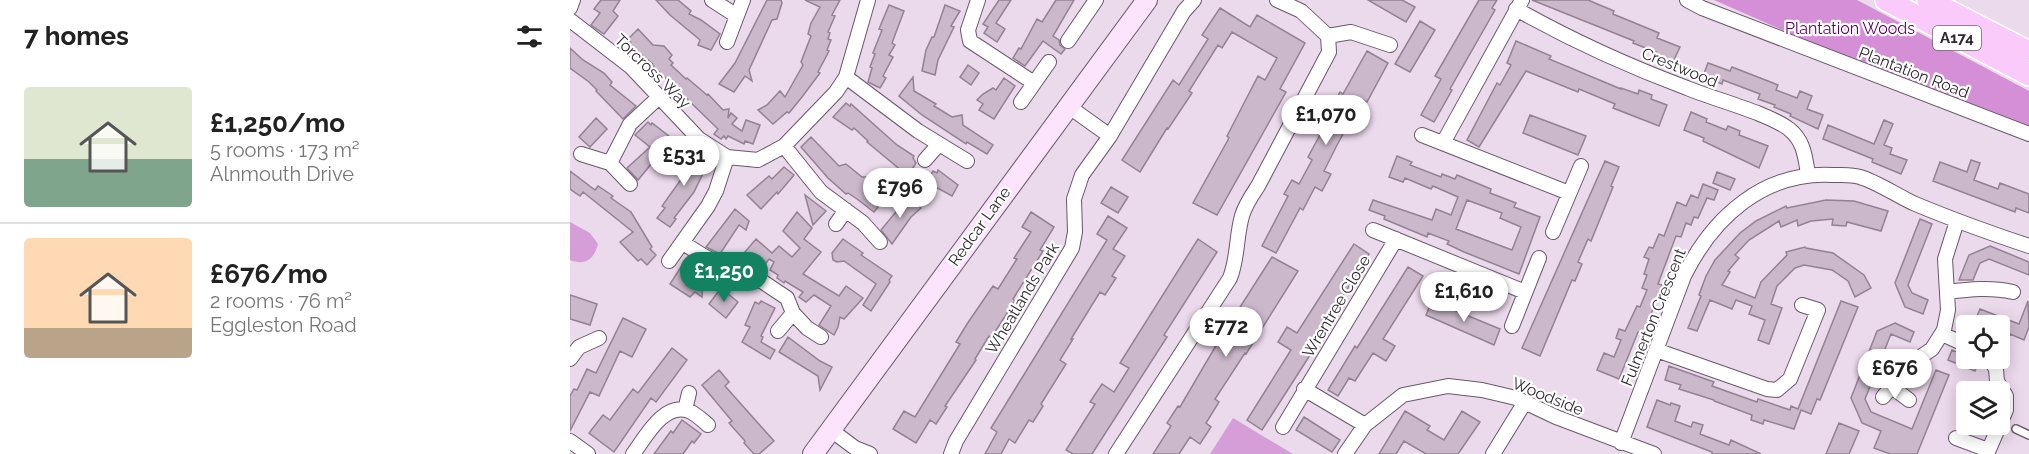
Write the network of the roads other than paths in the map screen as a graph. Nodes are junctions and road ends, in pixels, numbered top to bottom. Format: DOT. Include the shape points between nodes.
graph roads {
  1 [pos="573,0"];
  2 [pos="712,0"];
  3 [pos="743,0"];
  4 [pos="868,0"];
  5 [pos="978,0"];
  6 [pos="1096,0"];
  7 [pos="1147,0"];
  8 [pos="1194,0"];
  9 [pos="1277,0"];
  10 [pos="1687,0"];
  11 [pos="1886,0"];
  12 [pos="1928,0"];
  13 [pos="1519,4"];
  14 [pos="570,8"];
  15 [pos="737,16"];
  16 [pos="570,20"];
  17 [pos="1328,36"];
  18 [pos="727,42"];
  19 [pos="1068,42"];
  20 [pos="1390,45"];
  21 [pos="2029,52"];
  22 [pos="1049,62"];
  23 [pos="2029,75"];
  24 [pos="846,77"];
  25 [pos="1034,83"];
  26 [pos="659,97"];
  27 [pos="1021,102"];
  28 [pos="1068,106"];
  29 [pos="2029,134"];
  30 [pos="1422,135"];
  31 [pos="1110,136"];
  32 [pos="1443,143"];
  33 [pos="939,144"];
  34 [pos="784,146"];
  35 [pos="581,154"];
  36 [pos="728,157"];
  37 [pos="925,160"];
  38 [pos="967,161"];
  39 [pos="610,163"];
  40 [pos="1581,166"];
  41 [pos="1808,174"];
  42 [pos="630,184"];
  43 [pos="1569,193"];
  44 [pos="846,210"];
  45 [pos="1957,221"];
  46 [pos="836,224"];
  47 [pos="1373,230"];
  48 [pos="1553,232"];
  49 [pos="1396,239"];
  50 [pos="880,242"];
  51 [pos="683,243"];
  52 [pos="2029,246"];
  53 [pos="1539,258"];
  54 [pos="669,261"];
  55 [pos="1526,292"];
  56 [pos="1948,292"];
  57 [pos="2013,292"];
  58 [pos="1802,305"];
  59 [pos="793,313"];
  60 [pos="1512,326"];
  61 [pos="778,331"];
  62 [pos="1941,334"];
  63 [pos="821,337"];
  64 [pos="599,338"];
  65 [pos="1956,341"];
  66 [pos="575,344"];
  67 [pos="1656,350"];
  68 [pos="570,359"];
  69 [pos="1996,369"];
  70 [pos="1304,389"];
  71 [pos="689,393"];
  72 [pos="1909,400"];
  73 [pos="1525,402"];
  74 [pos="685,410"];
  75 [pos="708,425"];
  76 [pos="1365,425"];
  77 [pos="1283,426"];
  78 [pos="2016,429"];
  79 [pos="831,430"];
  80 [pos="2029,435"];
  81 [pos="1956,438"];
  82 [pos="570,441"];
  83 [pos="1621,442"];
  84 [pos="1988,452"];
  85 [pos="586,454"];
  86 [pos="633,454"];
  87 [pos="813,454"];
  88 [pos="870,454"];
  89 [pos="951,454"];
  90 [pos="1116,454"];
  91 [pos="1345,454"];
  92 [pos="1493,454"];
  93 [pos="1654,454"];
  1 -- 14 [label="street"];
  2 -- 15 [label="street"];
  3 -- 15 [label="street"];
  4 -- 24 [label="street, Torcross Way"];
  5 -- 25 [label="street" via="968,30 970,41"];
  6 -- 19 [label="street"];
  7 -- 28 [label="main road, Redcar Lane"];
  8 -- 31 [label="street, Wheatlands Park"];
  9 -- 17 [label="street" via="1300,11"];
  10 -- 29 [label="street, Plantation Road"];
  11 -- 23 [label="main road, A174"];
  12 -- 21 [label="main road, A174"];
  13 -- 32 [label="street, Crestwood"];
  13 -- 41 [label="street, Crestwood" via="1553,30 1788,129 1805,151"];
  15 -- 18 [label="street"];
  16 -- 26 [label="street, Torcross Way" via="631,68"];
  17 -- 20 [label="street" via="1351,32"];
  17 -- 90 [label="street" via="1329,52 1321,69 1242,216 1230,278"];
  22 -- 25 [label="street"];
  24 -- 33 [label="street"];
  24 -- 34 [label="street, Torcross Way"];
  25 -- 27 [label="street"];
  26 -- 36 [label="street, Torcross Way" via="699,139"];
  26 -- 39 [label="street" via="630,124"];
  28 -- 31 [label="street"];
  28 -- 79 [label="main road, Redcar Lane"];
  30 -- 32 [label="street"];
  31 -- 89 [label="street, Wheatlands Park" via="1082,175 1074,199 1072,248"];
  32 -- 43 [label="street"];
  33 -- 37 [label="street"];
  33 -- 38 [label="street"];
  34 -- 36 [label="street, Torcross Way" via="758,160"];
  34 -- 44 [label="street" via="821,192"];
  35 -- 39 [label="street"];
  36 -- 51 [label="street" via="716,191"];
  39 -- 42 [label="street"];
  40 -- 43 [label="street"];
  41 -- 45 [label="street, Fulmerton Crescent" via="1859,176"];
  41 -- 67 [label="street, Fulmerton Crescent" via="1792,177 1752,196 1714,228 1684,276"];
  43 -- 48 [label="street"];
  44 -- 46 [label="street"];
  44 -- 50 [label="street"];
  45 -- 52 [label="street, Fulmerton Crescent"];
  45 -- 56 [label="street" via="1945,259"];
  47 -- 49 [label="street"];
  49 -- 55 [label="street"];
  49 -- 70 [label="street, Wrentree Close"];
  51 -- 54 [label="street"];
  51 -- 59 [label="street" via="763,282 787,298"];
  53 -- 55 [label="street"];
  55 -- 60 [label="street"];
  56 -- 57 [label="street" via="1998,281"];
  56 -- 62 [label="street"];
  58 -- 67 [label="street" via="1818,310 1790,379 1778,390"];
  59 -- 61 [label="street"];
  59 -- 63 [label="street"];
  62 -- 65 [label="street"];
  62 -- 72 [label="street" via="1932,349 1910,364 1888,392"];
  64 -- 66 [label="street"];
  66 -- 68 [label="street"];
  67 -- 83 [label="street, Fulmerton Crescent"];
  69 -- 84 [label="street" via="1997,381 2006,396 2006,410"];
  70 -- 76 [label="street"];
  70 -- 77 [label="street, Wrentree Close"];
  71 -- 74 [label="street"];
  73 -- 76 [label="street, Woodside" via="1482,390 1448,386 1403,395"];
  73 -- 83 [label="street, Woodside"];
  73 -- 92 [label="street"];
  74 -- 75 [label="street"];
  74 -- 86 [label="street" via="663,416"];
  76 -- 91 [label="street, Woodside"];
  78 -- 80 [label="lane"];
  79 -- 87 [label="main road, Redcar Lane"];
  79 -- 88 [label="street"];
  81 -- 84 [label="street"];
  82 -- 85 [label="street"];
  83 -- 93 [label="street, Woodside"];
}
